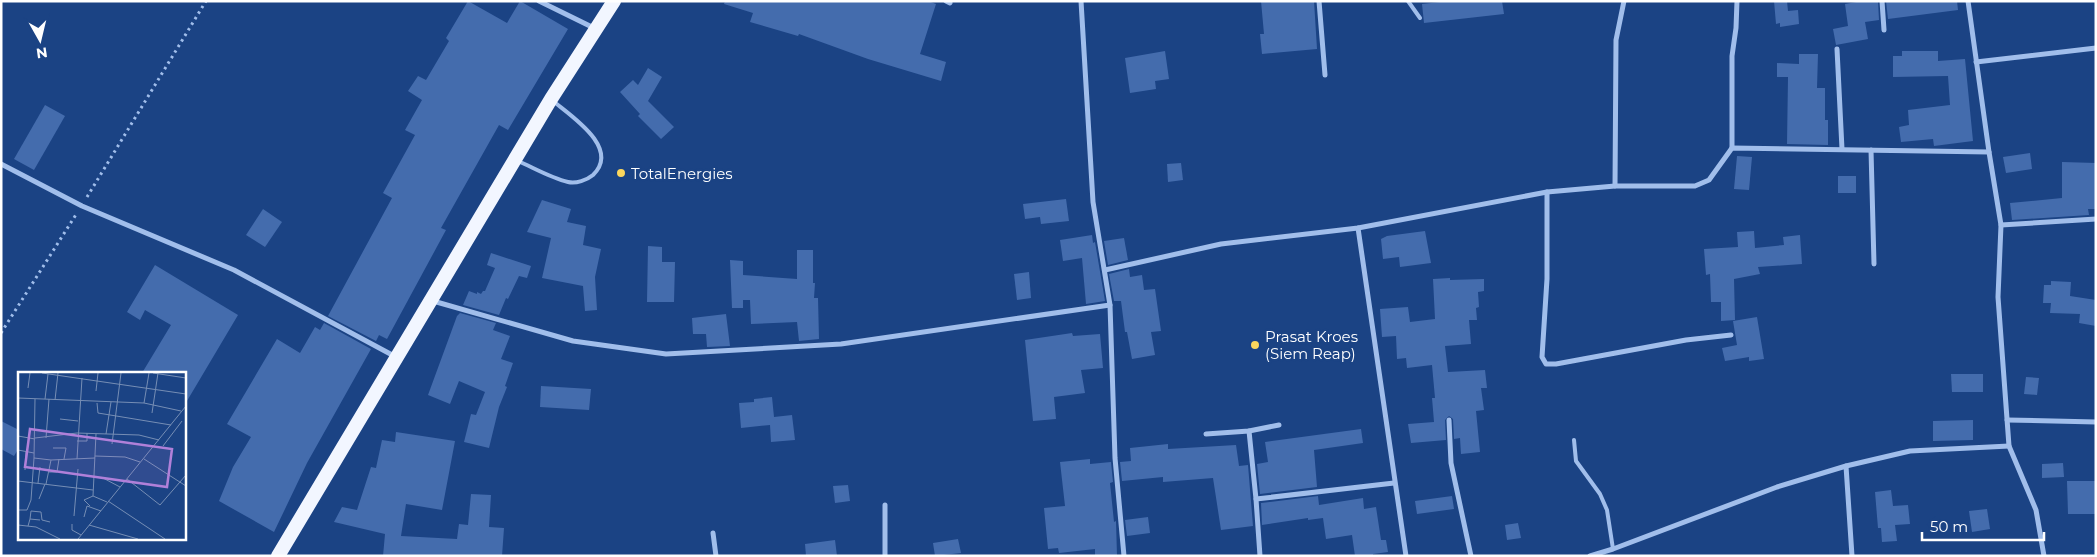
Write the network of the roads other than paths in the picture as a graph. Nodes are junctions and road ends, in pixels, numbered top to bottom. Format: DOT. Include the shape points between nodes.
graph roads {
  1 [pos="539,1"];
  2 [pos="614,1"];
  3 [pos="1081,1"];
  4 [pos="1319,1"];
  5 [pos="1408,1"];
  6 [pos="1624,1"];
  7 [pos="1737,1"];
  8 [pos="1882,1"];
  9 [pos="1968,1"];
  10 [pos="1420,18"];
  11 [pos="597,29"];
  12 [pos="1884,30"];
  13 [pos="2096,48"];
  14 [pos="1838,49"];
  15 [pos="1976,62"];
  16 [pos="1324,75"];
  17 [pos="551,99"];
  18 [pos="1732,148"];
  19 [pos="1842,149"];
  20 [pos="1871,150"];
  21 [pos="1989,152"];
  22 [pos="515,159"];
  23 [pos="1,164"];
  24 [pos="1615,186"];
  25 [pos="1547,192"];
  26 [pos="2096,219"];
  27 [pos="2001,225"];
  28 [pos="1358,228"];
  29 [pos="1874,264"];
  30 [pos="1105,270"];
  31 [pos="431,300"];
  32 [pos="1110,305"];
  33 [pos="1731,335"];
  34 [pos="397,358"];
  35 [pos="1449,420"];
  36 [pos="2006,420"];
  37 [pos="2096,422"];
  38 [pos="1279,426"];
  39 [pos="1249,431"];
  40 [pos="1206,434"];
  41 [pos="1574,440"];
  42 [pos="2009,446"];
  43 [pos="1846,466"];
  44 [pos="1394,482"];
  45 [pos="1256,499"];
  46 [pos="886,505"];
  47 [pos="713,533"];
  48 [pos="1613,549"];
  49 [pos="278,556"];
  50 [pos="716,556"];
  51 [pos="885,556"];
  52 [pos="1124,556"];
  53 [pos="1260,556"];
  54 [pos="1406,556"];
  55 [pos="1471,556"];
  56 [pos="1590,556"];
  57 [pos="1852,556"];
  58 [pos="2044,556"];
  1 -- 11 [label="street"];
  2 -- 11 [label="highway"];
  3 -- 30 [label="street" via="1093,202"];
  4 -- 16 [label="street"];
  5 -- 10 [label="lane"];
  6 -- 24 [label="street" via="1616,40"];
  7 -- 18 [label="street" via="1732,56"];
  8 -- 12 [label="street"];
  9 -- 15 [label="street"];
  11 -- 17 [label="highway"];
  13 -- 15 [label="street"];
  14 -- 19 [label="street"];
  15 -- 21 [label="street"];
  17 -- 22 [label="highway"];
  17 -- 22 [label="lane" via="599,145 602,157 598,168 592,176 569,183"];
  18 -- 19 [label="street"];
  18 -- 24 [label="street" via="1709,180 1695,186"];
  19 -- 20 [label="street"];
  20 -- 21 [label="street"];
  20 -- 29 [label="street"];
  21 -- 27 [label="street"];
  22 -- 31 [label="highway"];
  23 -- 34 [label="street" via="82,206 234,270"];
  24 -- 25 [label="street"];
  25 -- 28 [label="street"];
  25 -- 33 [label="street" via="1547,279 1542,357 1546,364"];
  26 -- 27 [label="street"];
  27 -- 36 [label="street" via="1998,297"];
  28 -- 30 [label="street" via="1221,244"];
  28 -- 44 [label="street"];
  30 -- 32 [label="street"];
  31 -- 32 [label="street" via="573,341 666,354 841,344"];
  31 -- 34 [label="highway"];
  32 -- 52 [label="street" via="1115,458"];
  34 -- 49 [label="highway"];
  35 -- 55 [label="street" via="1450,463"];
  36 -- 37 [label="street"];
  36 -- 42 [label="street"];
  38 -- 39 [label="street"];
  39 -- 40 [label="street"];
  39 -- 45 [label="street"];
  41 -- 48 [label="lane" via="1576,461 1608,510"];
  42 -- 43 [label="street" via="1910,451"];
  42 -- 58 [label="street" via="2036,510"];
  43 -- 48 [label="street" via="1777,487"];
  43 -- 57 [label="street"];
  44 -- 45 [label="street"];
  44 -- 54 [label="street"];
  45 -- 53 [label="street"];
  46 -- 51 [label="street"];
  47 -- 50 [label="street"];
  48 -- 56 [label="street"];
}
